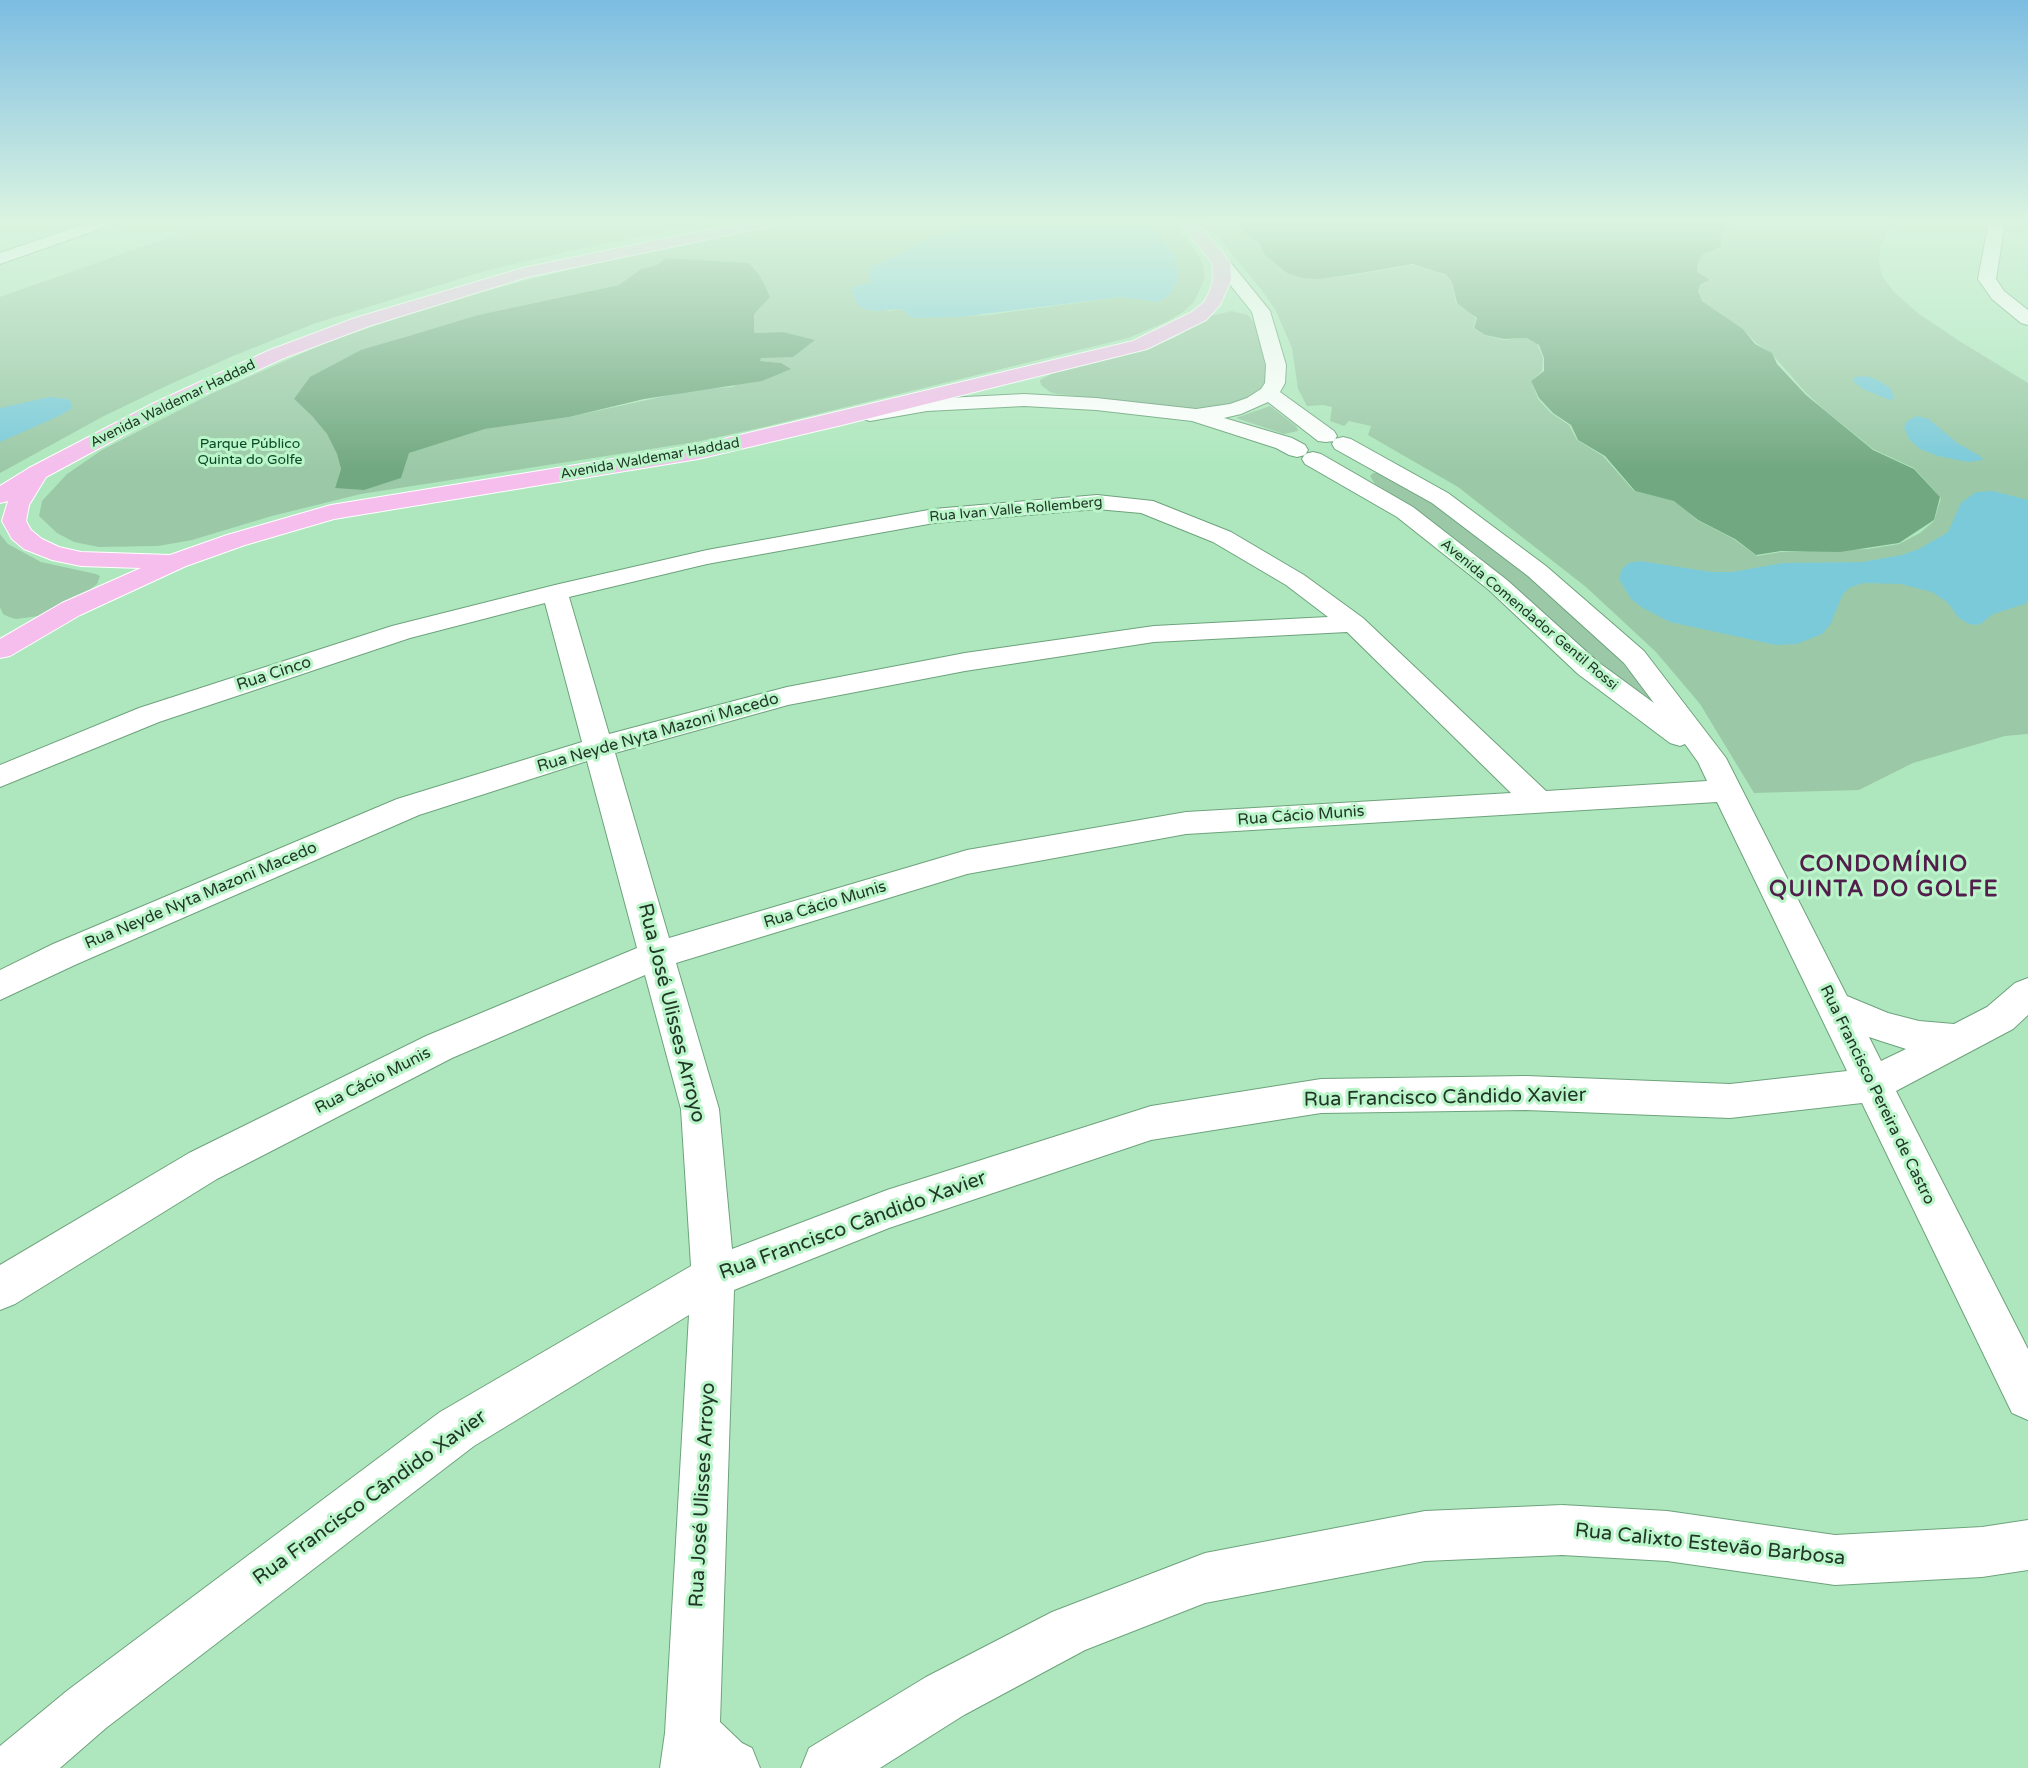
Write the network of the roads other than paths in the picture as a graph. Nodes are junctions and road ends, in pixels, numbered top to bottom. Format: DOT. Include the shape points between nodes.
graph roads {
  1 [pos="421,304"];
  2 [pos="1212,304"];
  3 [pos="1255,304"];
  4 [pos="2009,304"];
  5 [pos="2028,319"];
  6 [pos="1035,371"];
  7 [pos="1269,393"];
  8 [pos="1051,401"];
  9 [pos="1196,415"];
  10 [pos="842,419"];
  11 [pos="1328,436"];
  12 [pos="1298,451"];
  13 [pos="1376,461"];
  14 [pos="37,473"];
  15 [pos="1344,475"];
  16 [pos="0,496"];
  17 [pos="177,561"];
  18 [pos="555,593"];
  19 [pos="1354,624"];
  20 [pos="0,650"];
  21 [pos="599,747"];
  22 [pos="1711,758"];
  23 [pos="1501,768"];
  24 [pos="0,777"];
  25 [pos="1728,791"];
  26 [pos="1540,803"];
  27 [pos="1494,805"];
  28 [pos="657,955"];
  29 [pos="0,986"];
  30 [pos="2028,993"];
  31 [pos="1832,1005"];
  32 [pos="1959,1040"];
  33 [pos="1871,1085"];
  34 [pos="713,1277"];
  35 [pos="0,1289"];
  36 [pos="2028,1397"];
  37 [pos="2028,1545"];
  38 [pos="690,1751"];
  39 [pos="17,1768"];
  40 [pos="732,1768"];
  41 [pos="830,1768"];
  1 -- 14 [label="main road, Avenida Waldemar Haddad" via="277,354 200,388"];
  2 -- 6 [label="main road, Avenida Waldemar Haddad" via="1199,316 1140,345"];
  3 -- 7 [label="street" via="1267,326 1277,375"];
  4 -- 5 [label="street"];
  6 -- 8 [label="street" via="1028,387"];
  6 -- 10 [label="main road, Avenida Waldemar Haddad"];
  7 -- 9 [label="street" via="1234,410"];
  7 -- 11 [label="street, Avenida Comendador Gentil Rossi"];
  8 -- 9 [label="street"];
  8 -- 10 [label="street" via="927,405"];
  9 -- 12 [label="street, Avenida Comendador Gentil Rossi"];
  10 -- 17 [label="main road, Avenida Waldemar Haddad" via="698,452 331,512"];
  11 -- 12 [label="street"];
  11 -- 13 [label="street, Avenida Comendador Gentil Rossi"];
  12 -- 15 [label="street, Avenida Comendador Gentil Rossi"];
  13 -- 15 [label="street"];
  13 -- 22 [label="street, Avenida Comendador Gentil Rossi" via="1440,498 1537,571 1634,657"];
  14 -- 16 [label="main road, Avenida Waldemar Haddad"];
  14 -- 17 [label="main road" via="17,505 14,521 33,544 81,559"];
  15 -- 22 [label="street, Avenida Comendador Gentil Rossi" via="1405,512 1498,585 1588,668"];
  17 -- 20 [label="main road, Avenida Waldemar Haddad" via="71,609"];
  18 -- 19 [label="street, Rua Ivan Valle Rollemberg" via="707,557 934,516 1097,502 1145,506 1222,537 1295,580"];
  18 -- 21 [label="street, Rua José Ulisses Arroyo"];
  18 -- 24 [label="street, Rua Cinco" via="401,632 148,716"];
  19 -- 21 [label="street, Rua Neyde Nyta Mazoni Macedo" via="1154,634 965,662 787,696"];
  19 -- 23 [label="street, Rua Ivan Valle Rollemberg"];
  21 -- 28 [label="street, Rua José Ulisses Arroyo"];
  21 -- 29 [label="street, Rua Neyde Nyta Mazoni Macedo" via="408,807 65,954"];
  22 -- 25 [label="street, Avenida Comendador Gentil Rossi"];
  23 -- 26 [label="street, Rua Ivan Valle Rollemberg"];
  23 -- 27 [label="street"];
  25 -- 26 [label="street, Rua Cácio Munis"];
  25 -- 31 [label="street, Rua Francisco Pereira de Castro"];
  26 -- 27 [label="street, Rua Cácio Munis"];
  27 -- 28 [label="street, Rua Cácio Munis" via="1186,823 979,860"];
  28 -- 34 [label="street, Rua José Ulisses Arroyo" via="700,1109"];
  28 -- 35 [label="street, Rua Cácio Munis" via="439,1047 204,1166"];
  30 -- 32 [label="street" via="2001,1018"];
  31 -- 32 [label="street" via="1919,1037"];
  31 -- 33 [label="street, Rua Francisco Pereira de Castro"];
  32 -- 33 [label="street"];
  33 -- 34 [label="street, Rua Francisco Cândido Xavier" via="1730,1101 1526,1093 1321,1096 1150,1123 887,1209"];
  33 -- 36 [label="street, Rua Francisco Pereira de Castro"];
  34 -- 38 [label="street, Rua José Ulisses Arroyo"];
  34 -- 39 [label="street, Rua Francisco Cândido Xavier" via="457,1429 87,1709"];
  37 -- 41 [label="street, Rua Calixto Estevão Barbosa" via="1982,1552 1835,1560 1667,1536 1562,1530 1425,1536 1205,1578 1070,1630 945,1696"];
  38 -- 40 [label="street"];
}
